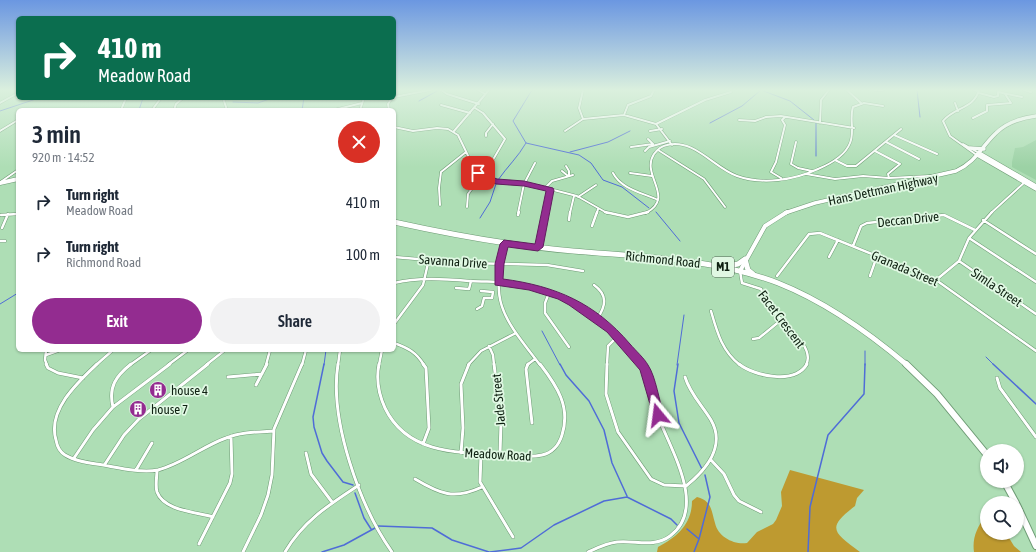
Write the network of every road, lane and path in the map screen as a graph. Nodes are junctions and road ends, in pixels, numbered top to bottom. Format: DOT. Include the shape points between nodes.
graph roads {
  1 [pos="468,116"];
  2 [pos="485,116"];
  3 [pos="583,116"];
  4 [pos="616,116"];
  5 [pos="627,116"];
  6 [pos="671,116"];
  7 [pos="820,116"];
  8 [pos="852,116"];
  9 [pos="947,116"];
  10 [pos="977,116"];
  11 [pos="1036,116"];
  12 [pos="784,117"];
  13 [pos="973,118"];
  14 [pos="584,119"];
  15 [pos="739,120"];
  16 [pos="16,121"];
  17 [pos="820,122"];
  18 [pos="656,123"];
  19 [pos="493,124"];
  20 [pos="651,125"];
  21 [pos="396,127"];
  22 [pos="854,128"];
  23 [pos="662,129"];
  24 [pos="902,129"];
  25 [pos="0,131"];
  26 [pos="454,131"];
  27 [pos="565,131"];
  28 [pos="650,131"];
  29 [pos="894,135"];
  30 [pos="486,136"];
  31 [pos="648,139"];
  32 [pos="670,141"];
  33 [pos="955,141"];
  34 [pos="796,142"];
  35 [pos="886,142"];
  36 [pos="654,144"];
  37 [pos="672,144"];
  38 [pos="631,147"];
  39 [pos="970,148"];
  40 [pos="984,149"];
  41 [pos="658,150"];
  42 [pos="645,151"];
  43 [pos="875,151"];
  44 [pos="466,152"];
  45 [pos="937,154"];
  46 [pos="980,155"];
  47 [pos="919,159"];
  48 [pos="835,160"];
  49 [pos="975,160"];
  50 [pos="535,163"];
  51 [pos="990,163"];
  52 [pos="566,166"];
  53 [pos="16,171"];
  54 [pos="562,171"];
  55 [pos="812,172"];
  56 [pos="478,173"];
  57 [pos="613,173"];
  58 [pos="630,173"];
  59 [pos="806,174"];
  60 [pos="482,176"];
  61 [pos="570,176"];
  62 [pos="652,176"];
  63 [pos="937,177"];
  64 [pos="781,178"];
  65 [pos="889,178"];
  66 [pos="16,180"];
  67 [pos="1025,182"];
  68 [pos="0,183"];
  69 [pos="524,184"];
  70 [pos="596,185"];
  71 [pos="1036,186"];
  72 [pos="545,188"];
  73 [pos="1036,189"];
  74 [pos="550,190"];
  75 [pos="574,196"];
  76 [pos="578,197"];
  77 [pos="658,200"];
  78 [pos="440,204"];
  79 [pos="467,207"];
  80 [pos="725,207"];
  81 [pos="598,209"];
  82 [pos="8,214"];
  83 [pos="16,214"];
  84 [pos="1,215"];
  85 [pos="518,215"];
  86 [pos="569,220"];
  87 [pos="983,220"];
  88 [pos="396,222"];
  89 [pos="592,226"];
  90 [pos="2,228"];
  91 [pos="975,230"];
  92 [pos="969,238"];
  93 [pos="838,240"];
  94 [pos="0,241"];
  95 [pos="5,241"];
  96 [pos="504,244"];
  97 [pos="853,246"];
  98 [pos="538,247"];
  99 [pos="1036,254"];
  100 [pos="877,256"];
  101 [pos="396,257"];
  102 [pos="828,257"];
  103 [pos="745,259"];
  104 [pos="430,260"];
  105 [pos="959,260"];
  106 [pos="499,264"];
  107 [pos="712,265"];
  108 [pos="740,270"];
  109 [pos="583,271"];
  110 [pos="755,275"];
  111 [pos="777,276"];
  112 [pos="870,276"];
  113 [pos="425,278"];
  114 [pos="936,280"];
  115 [pos="470,281"];
  116 [pos="498,282"];
  117 [pos="1036,282"];
  118 [pos="396,283"];
  119 [pos="594,285"];
  120 [pos="456,288"];
  121 [pos="482,291"];
  122 [pos="550,293"];
  123 [pos="476,309"];
  124 [pos="711,311"];
  125 [pos="1036,314"];
  126 [pos="597,319"];
  127 [pos="781,320"];
  128 [pos="396,321"];
  129 [pos="516,332"];
  130 [pos="618,336"];
  131 [pos="753,339"];
  132 [pos="396,344"];
  133 [pos="489,346"];
  134 [pos="569,347"];
  135 [pos="1036,351"];
  136 [pos="46,352"];
  137 [pos="54,352"];
  138 [pos="110,352"];
  139 [pos="148,352"];
  140 [pos="185,352"];
  141 [pos="223,352"];
  142 [pos="269,352"];
  143 [pos="305,352"];
  144 [pos="340,352"];
  145 [pos="382,352"];
  146 [pos="45,355"];
  147 [pos="535,358"];
  148 [pos="262,374"];
  149 [pos="228,377"];
  150 [pos="685,377"];
  151 [pos="83,378"];
  152 [pos="997,378"];
  153 [pos="256,385"];
  154 [pos="113,407"];
  155 [pos="532,423"];
  156 [pos="274,431"];
  157 [pos="231,436"];
  158 [pos="1036,437"];
  159 [pos="152,443"];
  160 [pos="423,444"];
  161 [pos="980,445"];
  162 [pos="306,453"];
  163 [pos="462,453"];
  164 [pos="481,454"];
  165 [pos="500,454"];
  166 [pos="74,458"];
  167 [pos="711,460"];
  168 [pos="104,464"];
  169 [pos="136,470"];
  170 [pos="157,470"];
  171 [pos="415,479"];
  172 [pos="359,485"];
  173 [pos="686,486"];
  174 [pos="482,487"];
  175 [pos="332,502"];
  176 [pos="761,512"];
  177 [pos="213,516"];
  178 [pos="1024,519"];
  179 [pos="513,537"];
  180 [pos="199,544"];
  181 [pos="1036,546"];
  182 [pos="243,552"];
  183 [pos="285,552"];
  184 [pos="392,552"];
  185 [pos="588,552"];
  1 -- 26 [label="street"];
  2 -- 19 [label="street"];
  3 -- 14 [label="street"];
  4 -- 14 [label="street"];
  5 -- 18 [label="street"];
  6 -- 18 [label="street"];
  7 -- 17 [label="street"];
  8 -- 22 [label="street"];
  9 -- 33 [label="street" via="943,121 947,132"];
  10 -- 13 [label="street"];
  11 -- 40 [label="street, Hans Dettman Highway" via="1005,126 991,138"];
  12 -- 15 [label="street" via="766,116 755,121"];
  12 -- 17 [label="street"];
  12 -- 64 [label="street" via="782,120 785,125 772,172"];
  14 -- 27 [label="street"];
  16 -- 25 [label="street"];
  17 -- 22 [label="street"];
  18 -- 20 [label="street"];
  18 -- 23 [label="street"];
  19 -- 30 [label="street"];
  19 -- 56 [label="street" via="504,136 505,141 484,169"];
  21 -- 26 [label="street" via="411,131 441,128"];
  22 -- 48 [label="street" via="847,148"];
  23 -- 28 [label="street"];
  23 -- 32 [label="street"];
  24 -- 29 [label="street"];
  26 -- 44 [label="street"];
  29 -- 35 [label="street"];
  29 -- 45 [label="street"];
  31 -- 36 [label="street"];
  32 -- 36 [label="street"];
  32 -- 37 [label="street"];
  33 -- 39 [label="street"];
  33 -- 46 [label="street"];
  34 -- 55 [label="street" via="791,164"];
  35 -- 43 [label="street"];
  35 -- 47 [label="street"];
  36 -- 38 [label="street"];
  36 -- 42 [label="street"];
  37 -- 41 [label="street"];
  37 -- 64 [label="street" via="694,149 728,172 746,179"];
  39 -- 40 [label="street"];
  39 -- 46 [label="street"];
  40 -- 46 [label="street, Hans Dettman Highway"];
  41 -- 62 [label="street" via="649,164"];
  41 -- 80 [label="street" via="704,178"];
  43 -- 48 [label="street" via="854,167"];
  43 -- 65 [label="street" via="900,164 888,172"];
  44 -- 56 [label="street"];
  44 -- 78 [label="street" via="441,172"];
  46 -- 49 [label="street, Hans Dettman Highway"];
  46 -- 51 [label="street"];
  46 -- 67 [label="street"];
  48 -- 55 [label="street"];
  49 -- 51 [label="street"];
  49 -- 63 [label="street, Hans Dettman Highway" via="963,169"];
  50 -- 69 [label="street"];
  51 -- 67 [label="street"];
  52 -- 61 [label="street"];
  53 -- 68 [label="street"];
  54 -- 61 [label="street"];
  55 -- 59 [label="street"];
  56 -- 60 [label="street"];
  57 -- 77 [label="street" via="623,184"];
  58 -- 62 [label="street"];
  59 -- 64 [label="street"];
  59 -- 65 [label="street" via="835,179 863,176"];
  60 -- 69 [label="street" via="496,182"];
  60 -- 79 [label="street" via="468,194"];
  61 -- 72 [label="street" via="550,182"];
  62 -- 77 [label="street" via="659,191"];
  63 -- 65 [label="street" via="925,175"];
  63 -- 103 [label="street, Hans Dettman Highway" via="816,203 787,212 765,226"];
  66 -- 68 [label="highway"];
  67 -- 71 [label="street"];
  67 -- 73 [label="street"];
  67 -- 87 [label="street"];
  69 -- 72 [label="street"];
  69 -- 85 [label="street"];
  70 -- 76 [label="street"];
  72 -- 74 [label="street"];
  74 -- 75 [label="street"];
  74 -- 98 [label="street"];
  75 -- 76 [label="street"];
  75 -- 86 [label="street"];
  76 -- 81 [label="street"];
  77 -- 81 [label="street" via="649,212 633,217 617,217"];
  81 -- 89 [label="street"];
  82 -- 83 [label="street"];
  82 -- 84 [label="street"];
  82 -- 90 [label="street"];
  87 -- 91 [label="street"];
  87 -- 99 [label="street"];
  88 -- 96 [label="highway, Richmond Road / M1"];
  91 -- 92 [label="street"];
  91 -- 97 [label="street, Deccan Drive" via="944,215 867,223 861,226"];
  92 -- 105 [label="street"];
  92 -- 117 [label="street"];
  93 -- 97 [label="street, Granada Street"];
  93 -- 102 [label="street"];
  93 -- 111 [label="street, Granada Street" via="820,233 809,234"];
  94 -- 95 [label="street"];
  96 -- 98 [label="highway, Richmond Road / M1"];
  96 -- 106 [label="street, Meadow Road"];
  97 -- 100 [label="street, Granada Street"];
  98 -- 107 [label="highway, Richmond Road / M1"];
  100 -- 112 [label="street"];
  100 -- 114 [label="street, Granada Street"];
  101 -- 104 [label="street, Savanna Drive"];
  103 -- 107 [label="highway" via="731,266"];
  103 -- 108 [label="street, Hans Dettman Highway"];
  103 -- 110 [label="highway" via="748,270"];
  104 -- 106 [label="street, Savanna Drive"];
  104 -- 113 [label="street"];
  105 -- 114 [label="street"];
  105 -- 125 [label="street, Simla Street"];
  106 -- 109 [label="street, Savanna Drive" via="547,265"];
  106 -- 116 [label="street, Meadow Road"];
  107 -- 108 [label="highway, Richmond Road / M1"];
  108 -- 110 [label="highway, Richmond Road / M1"];
  108 -- 127 [label="street, Facet Crescent" via="742,283 761,290 769,306"];
  110 -- 161 [label="highway, Richmond Road / M1" via="789,288 830,309 888,347 948,404"];
  113 -- 115 [label="street"];
  113 -- 118 [label="street"];
  113 -- 128 [label="street"];
  114 -- 135 [label="street, Granada Street"];
  115 -- 116 [label="street"];
  115 -- 120 [label="street" via="469,289"];
  116 -- 122 [label="street" via="519,284"];
  116 -- 129 [label="street, Meadow Road" via="503,312"];
  119 -- 126 [label="street" via="600,290 605,302 605,308"];
  121 -- 123 [label="street" via="493,292 492,298 484,298 482,306"];
  122 -- 126 [label="street" via="567,299"];
  122 -- 134 [label="street" via="545,303 545,313"];
  124 -- 127 [label="street, Facet Crescent" via="718,336 729,355 748,370 760,375 791,375 800,372 806,366 808,359 804,347"];
  126 -- 130 [label="street"];
  127 -- 131 [label="street" via="759,338"];
  129 -- 133 [label="street"];
  129 -- 147 [label="street, Meadow Road"];
  130 -- 173 [label="street" via="640,361 646,372 658,415"];
  130 -- 173 [label="street" via="608,346 605,384 618,432 651,479 664,485"];
  132 -- 160 [label="street" via="408,348 418,356 426,368 429,428"];
  133 -- 163 [label="street" via="469,362 463,378"];
  133 -- 165 [label="street, Jade Street" via="493,355 500,413"];
  136 -- 146 [label="street"];
  137 -- 146 [label="street"];
  138 -- 151 [label="street"];
  139 -- 154 [label="street" via="117,375 110,395"];
  140 -- 154 [label="street"];
  141 -- 168 [label="street" via="139,419 124,435"];
  142 -- 148 [label="street"];
  143 -- 156 [label="street" via="297,379"];
  144 -- 172 [label="street" via="336,387 338,420 348,460"];
  145 -- 160 [label="street, Meadow Road" via="376,384 380,402 402,431"];
  146 -- 151 [label="street" via="46,365 53,371"];
  147 -- 155 [label="street" via="528,363 526,369"];
  147 -- 165 [label="street, Meadow Road" via="564,402 566,421 562,440 555,448 541,456"];
  148 -- 149 [label="street"];
  148 -- 153 [label="street"];
  150 -- 167 [label="street" via="688,387 714,426 716,448"];
  151 -- 166 [label="street" via="58,411 54,425 58,447 64,454"];
  152 -- 158 [label="street" via="1000,388"];
  154 -- 166 [label="street"];
  156 -- 157 [label="street"];
  156 -- 182 [label="street" via="271,483 256,526"];
  157 -- 170 [label="street"];
  157 -- 177 [label="street" via="231,478 225,496"];
  159 -- 169 [label="street"];
  160 -- 163 [label="street, Meadow Road" via="442,451"];
  162 -- 175 [label="street" via="306,468"];
  163 -- 164 [label="street, Meadow Road"];
  164 -- 165 [label="street, Meadow Road"];
  164 -- 174 [label="street"];
  166 -- 168 [label="street"];
  167 -- 173 [label="street" via="703,472"];
  167 -- 176 [label="street" via="722,468 736,500"];
  168 -- 169 [label="street"];
  169 -- 170 [label="street"];
  170 -- 177 [label="street" via="156,485 161,499 174,506"];
  171 -- 174 [label="street" via="434,490 452,496 470,494"];
  172 -- 175 [label="street"];
  172 -- 184 [label="street" via="378,531"];
  173 -- 185 [label="street" via="687,510 678,529 670,536 652,543 616,542"];
  174 -- 179 [label="street"];
  175 -- 183 [label="street" via="299,530"];
  177 -- 180 [label="street"];
  178 -- 181 [label="highway"];
}
